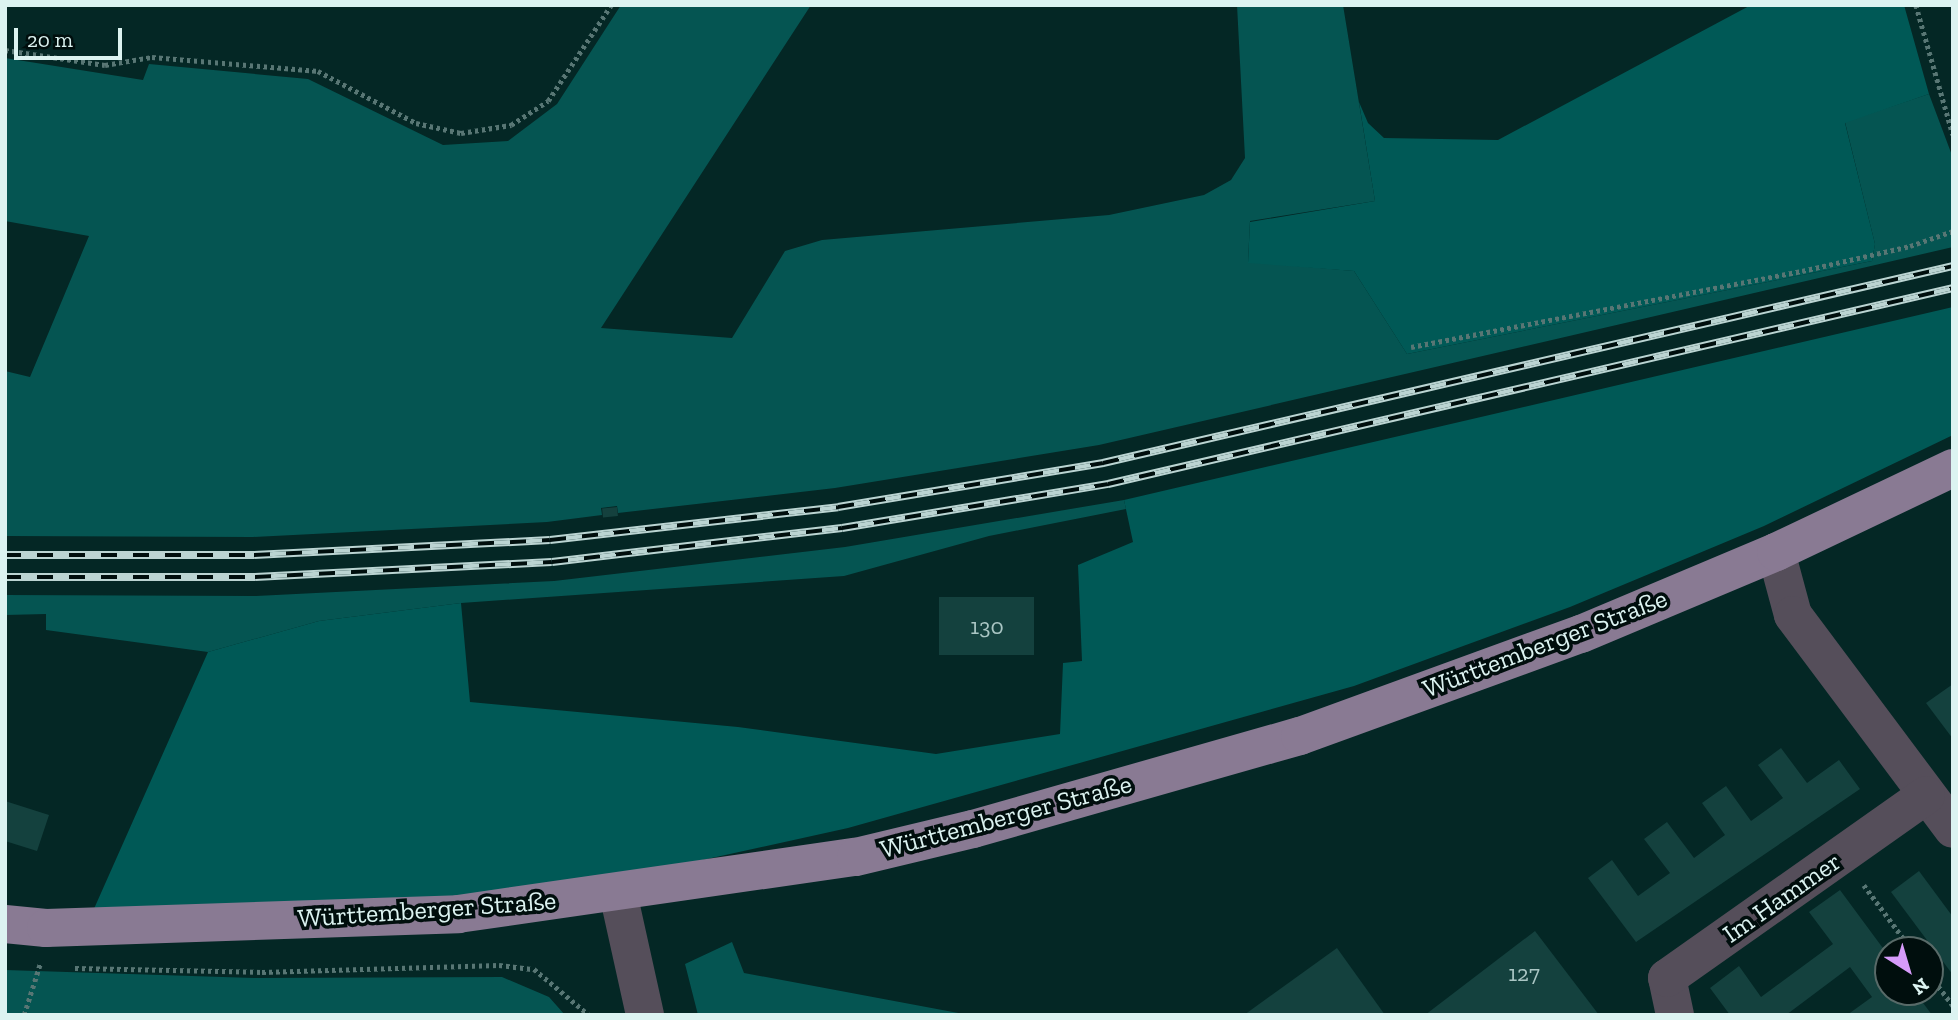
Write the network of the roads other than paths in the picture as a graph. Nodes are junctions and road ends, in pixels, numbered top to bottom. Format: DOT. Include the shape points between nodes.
graph roads {
  1 [pos="1953,468"];
  2 [pos="1776,552"];
  3 [pos="1926,795"];
  4 [pos="1953,829"];
  5 [pos="618,893"];
  6 [pos="5,924"];
  7 [pos="645,1015"];
  8 [pos="1675,1015"];
  1 -- 2 [label="main road, Württemberger Straße"];
  2 -- 3 [label="street" via="1793,615"];
  2 -- 5 [label="main road, Württemberger Straße" via="1581,634 1300,736 869,854"];
  3 -- 4 [label="street"];
  3 -- 8 [label="street, Im Hammer" via="1667,978"];
  5 -- 6 [label="main road, Württemberger Straße" via="458,914 46,928"];
  5 -- 7 [label="street"];
}
